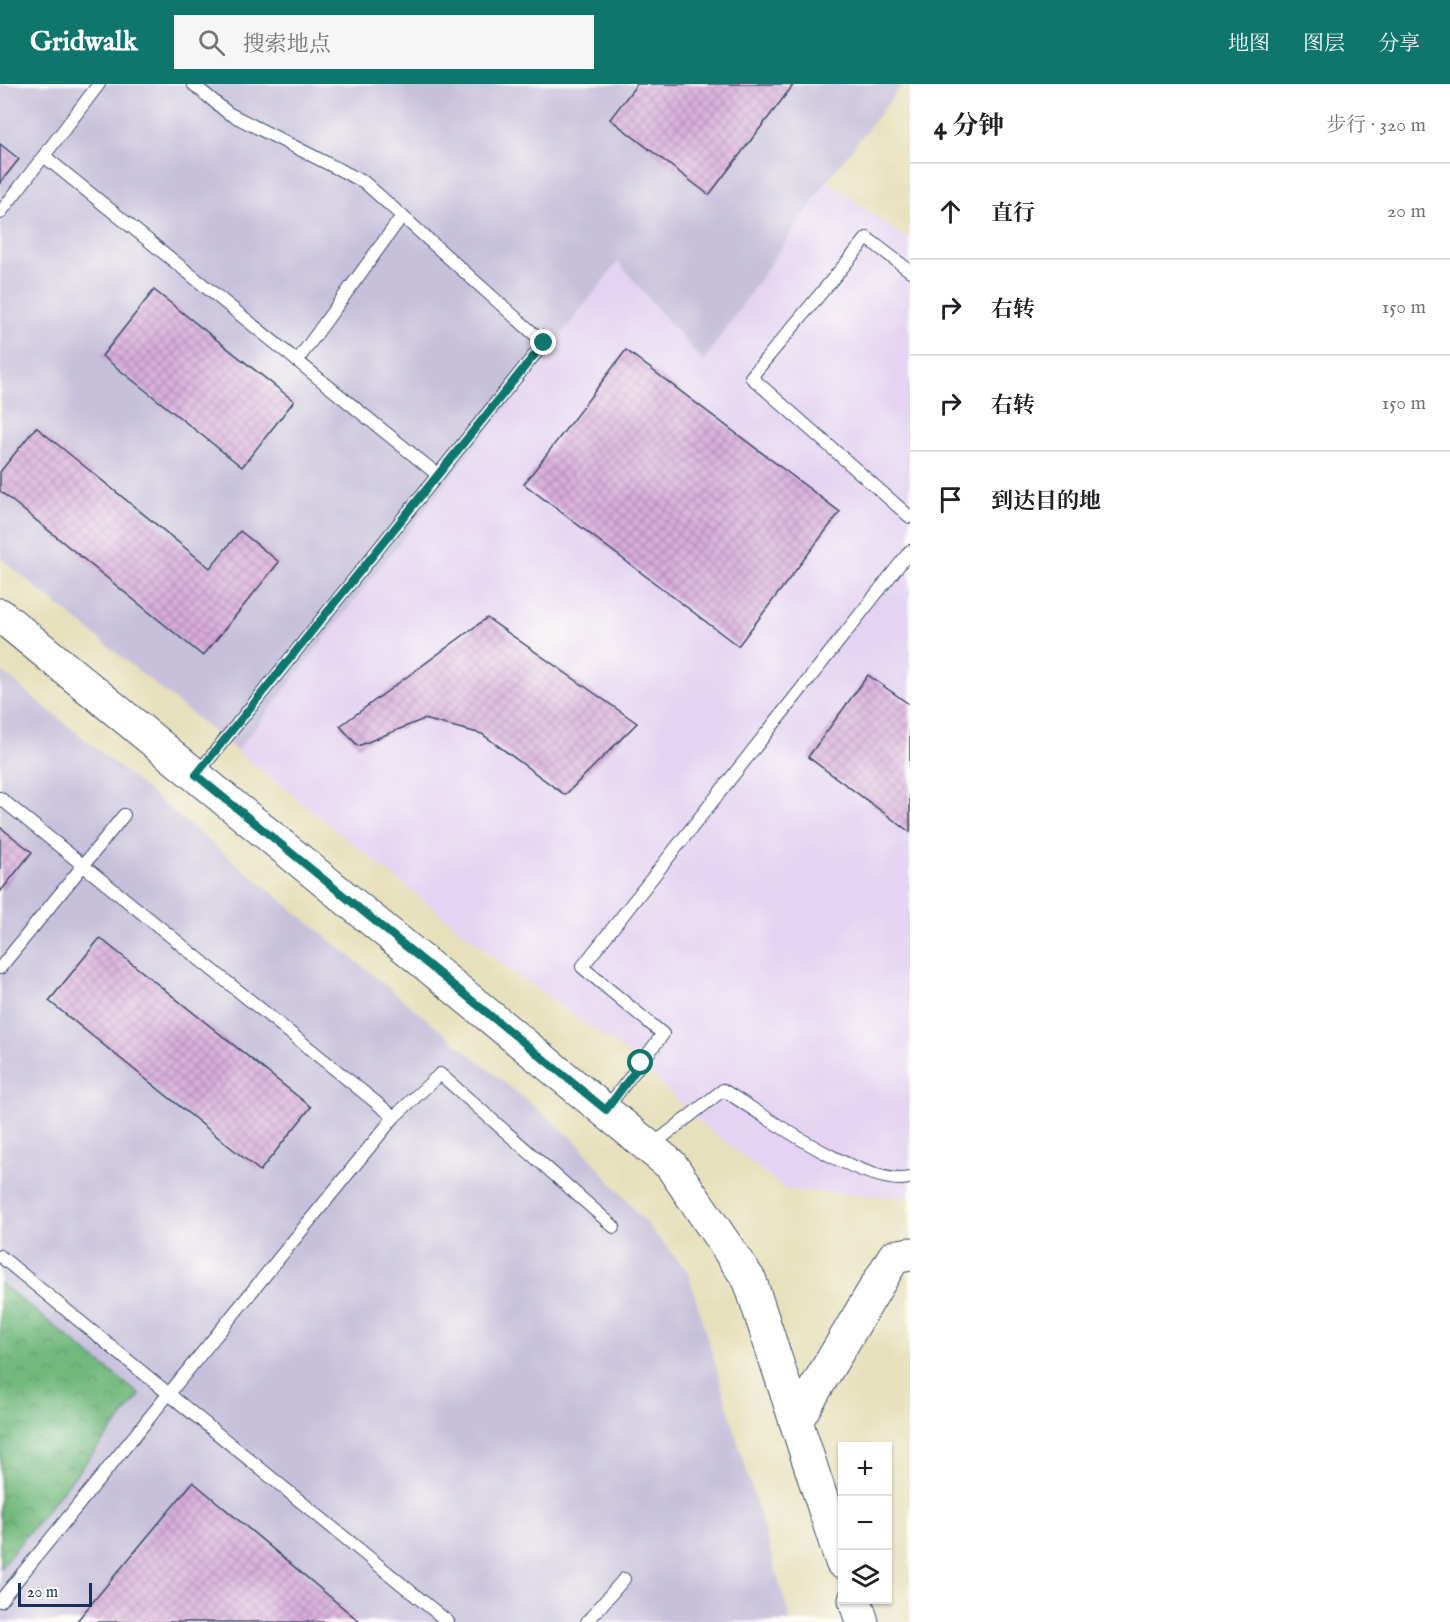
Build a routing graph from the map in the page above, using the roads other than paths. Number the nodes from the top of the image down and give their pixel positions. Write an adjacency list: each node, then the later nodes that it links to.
1 (99, 84): 3 (lane)
2 (193, 84): 5 (lane)
3 (44, 156): 4 (lane); 7 (lane)
4 (0, 213)
5 (402, 216): 7 (lane); 8 (lane)
6 (910, 271): 9 (lane)
7 (297, 361): 8 (lane)
8 (438, 475): 12 (lane)
9 (910, 517)
10 (910, 551): 17 (lane)
11 (0, 615): 12 (street)
12 (196, 775): 17 (street)
13 (0, 798): 15 (lane)
14 (124, 815): 15 (lane)
15 (82, 867): 16 (lane); 18 (lane)
16 (0, 968)
17 (606, 1110): 19 (street)
18 (394, 1117): 21 (lane); 24 (lane)
19 (650, 1147): 20 (lane); 25 (street)
20 (910, 1178)
21 (614, 1227)
22 (910, 1254): 25 (street)
23 (0, 1256): 24 (lane)
24 (168, 1393): 28 (lane); 30 (lane)
25 (796, 1421): 26 (street)
26 (839, 1550)
27 (624, 1579): 31 (lane)
28 (0, 1601)
29 (857, 1604): 32 (street)
30 (448, 1622)
31 (587, 1622)
32 (862, 1622)

